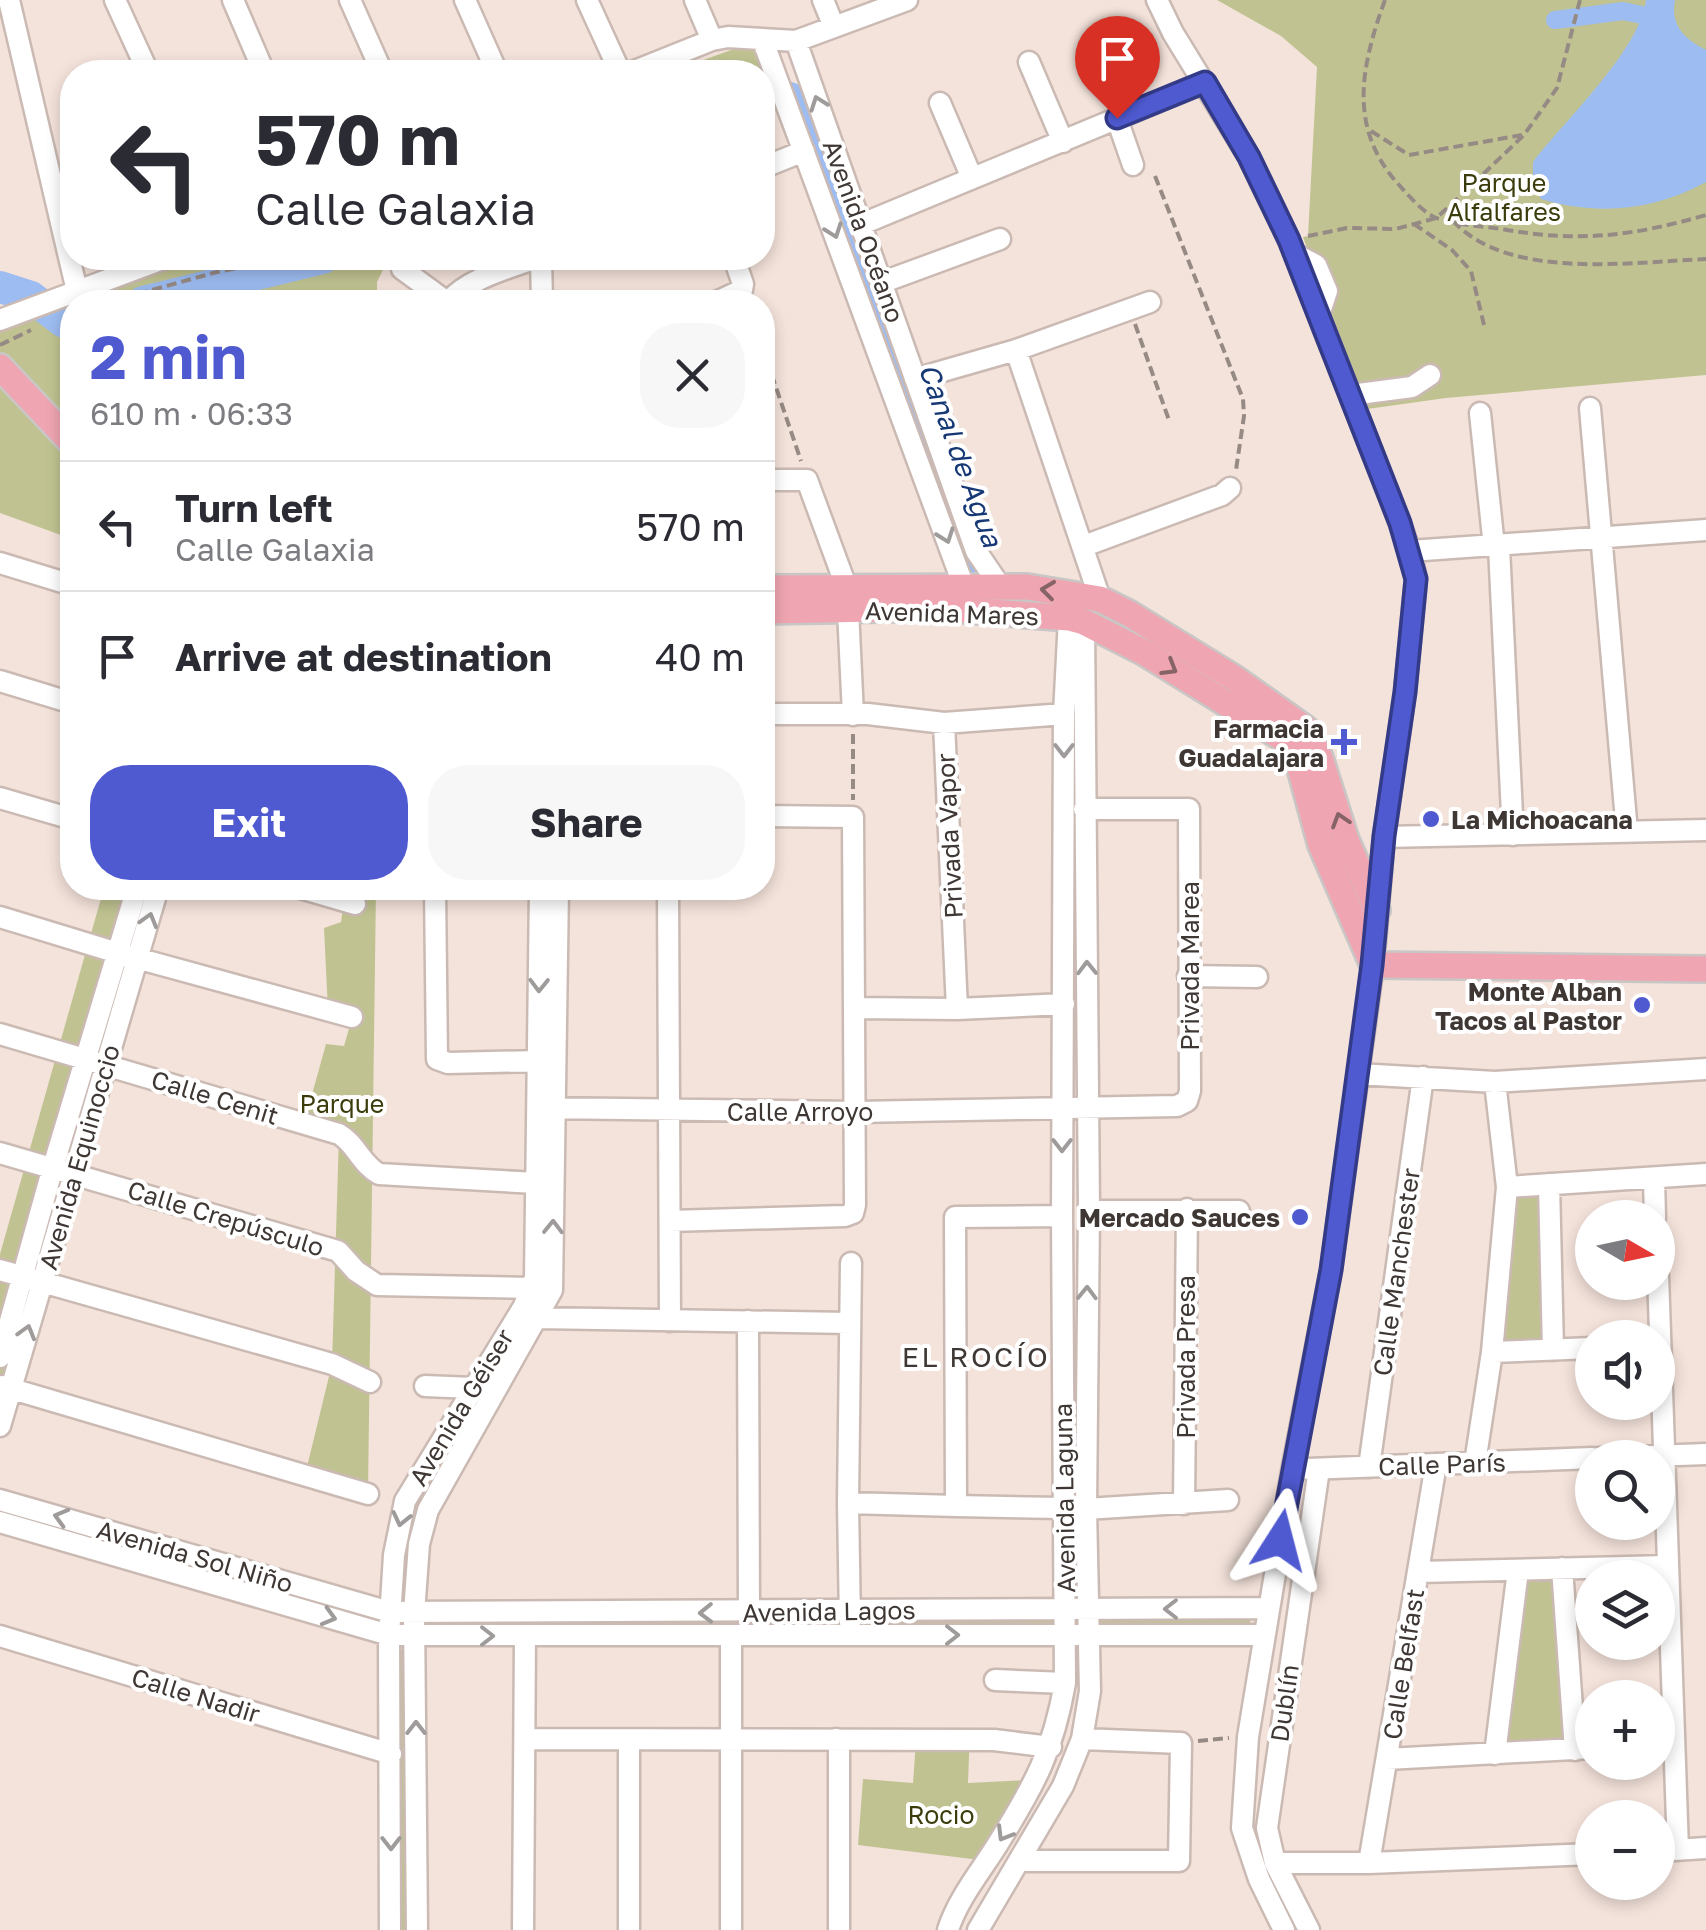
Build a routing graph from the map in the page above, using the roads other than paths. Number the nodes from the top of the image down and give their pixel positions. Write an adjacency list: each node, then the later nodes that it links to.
1 (9, 0): 34 (street)
2 (115, 0): 15 (street)
3 (232, 0): 16 (street)
4 (350, 0): 17 (street)
5 (465, 0): 18 (street)
6 (587, 0): 19 (street)
7 (696, 0): 12 (street)
8 (823, 0): 11 (street)
9 (907, 0): 11 (street)
10 (1158, 0): 24 (street)
11 (834, 28): 14 (street)
12 (712, 40): 13 (street); 20 (street)
13 (763, 41): 14 (street); 21 (street, Avenida Océano)
14 (796, 41): 32 (street, Avenida Océano, one-way to 14)
15 (142, 60)
16 (259, 60)
17 (377, 60)
18 (492, 60)
19 (614, 60)
20 (662, 60)
21 (770, 60)
22 (1030, 62): 27 (street)
23 (775, 73): 28 (street, Avenida Océano)
24 (1205, 82): 26 (street); 49 (street)
25 (940, 103): 31 (street)
26 (1117, 118): 27 (street); 30 (street)
27 (1063, 142): 31 (street)
28 (804, 151): 29 (street); 62 (street, Avenida Océano, one-way to 62)
29 (775, 163)
30 (1133, 164)
31 (972, 178): 32 (street)
32 (862, 224): 38 (street, Avenida Océano)
33 (1000, 239): 38 (street)
34 (60, 254)
35 (133, 270): 39 (street)
36 (403, 270): 40 (street)
37 (507, 270): 41 (street)
38 (883, 282): 48 (street, Avenida Océano)
39 (79, 290)
40 (431, 290)
41 (460, 290)
42 (60, 297): 44 (street)
43 (1140, 306): 45 (street)
44 (0, 320)
45 (1016, 350): 48 (street); 57 (street)
46 (0, 368): 52 (main road)
47 (1430, 376): 49 (street)
48 (915, 379): 63 (street, Avenida Océano)
49 (1351, 395): 59 (street)
50 (1590, 408): 56 (street)
51 (1480, 413): 58 (street)
52 (60, 430)
53 (775, 480): 65 (street)
54 (1230, 488): 57 (street)
55 (1706, 530): 56 (street)
56 (1603, 539): 58 (street); 80 (street)
57 (1084, 546): 66 (street)
58 (1496, 547): 59 (street); 81 (street)
59 (1410, 551): 82 (street)
60 (0, 563): 61 (street)
61 (60, 582)
62 (964, 586): 63 (main road, Avenida Mares); 65 (main road, Avenida Mares)
63 (1000, 586): 66 (main road, Avenida Mares, one-way to 63)
64 (775, 590): 65 (main road, Avenida Mares)
65 (847, 598): 67 (main road, Avenida Mares); 68 (main road, Avenida Mares); 72 (street)
66 (1100, 598): 93 (main road, Avenida Mares, one-way to 66)
67 (775, 609)
68 (1076, 620): 73 (street, Avenida Laguna); 76 (street, Avenida Laguna); 96 (main road, Avenida Mares, one-way to 96)
69 (0, 681): 70 (street)
70 (60, 699)
71 (775, 714): 72 (street)
72 (853, 714): 74 (street)
73 (1064, 714): 74 (street, Privada Vapor); 84 (street, Avenida Laguna, one-way to 84)
74 (944, 723): 102 (street, Privada Vapor)
75 (0, 798): 77 (street)
76 (1084, 809): 83 (street, Avenida Laguna); 98 (street, Privada Marea)
77 (60, 816)
78 (775, 816): 101 (street)
79 (1706, 830): 80 (street)
80 (1627, 832): 81 (street)
81 (1513, 835): 82 (street)
82 (1384, 836): 93 (street)
83 (1086, 864): 84 (street); 112 (street, Avenida Laguna, one-way to 83)
84 (1064, 865): 100 (street, Avenida Laguna)
85 (135, 900): 95 (street, Avenida Equinoccio)
86 (153, 900): 95 (street, Avenida Equinoccio, one-way to 86)
87 (341, 900): 92 (street)
88 (434, 900): 105 (street)
89 (540, 900): 105 (street, Avenida Géiser, one-way to 105)
90 (557, 900): 113 (street, Avenida Géiser)
91 (668, 900): 114 (street)
92 (355, 904)
93 (1377, 910): 96 (street)
94 (0, 917): 95 (street)
95 (128, 956): 103 (street); 106 (street, Avenida Equinoccio)
96 (1372, 965): 97 (main road); 108 (street)
97 (1706, 970)
98 (1188, 976): 99 (street); 112 (street, Privada Marea)
99 (1257, 978)
100 (1064, 1004): 102 (street); 111 (street, Avenida Laguna)
101 (854, 1008): 102 (street); 115 (street)
102 (957, 1009)
103 (352, 1017)
104 (0, 1034): 106 (street, Calle Cenit)
105 (538, 1061): 113 (street, Avenida Géiser)
106 (96, 1062): 117 (street, Avenida Equinoccio); 118 (street, Avenida Equinoccio); 121 (street, Calle Cenit)
107 (1706, 1069): 110 (street)
108 (1358, 1074): 109 (street); 157 (street)
109 (1423, 1077): 110 (street); 155 (street, Calle Manchester)
110 (1495, 1082): 123 (street)
111 (1063, 1106): 112 (street, Privada Marea); 115 (street, Calle Arroyo); 128 (street, Avenida Laguna, one-way to 128)
112 (1088, 1106): 127 (street, Avenida Laguna)
113 (546, 1108): 114 (street, Calle Arroyo); 121 (street, Avenida Géiser); 137 (street, Avenida Géiser, one-way to 113)
114 (669, 1111): 115 (street, Calle Arroyo); 129 (street)
115 (856, 1112): 129 (street)
116 (0, 1153): 117 (street, Calle Crepúsculo)
117 (52, 1167): 118 (street, Calle Crepúsculo); 132 (street, Avenida Equinoccio)
118 (74, 1173): 132 (street, Avenida Equinoccio); 133 (street, Calle Crepúsculo)
119 (1706, 1174): 120 (street)
120 (1654, 1178): 122 (street); 124 (street)
121 (536, 1183): 133 (street, Avenida Géiser)
122 (1549, 1184): 123 (street); 139 (street)
123 (1507, 1187): 140 (street)
124 (1655, 1200)
125 (1186, 1209): 126 (street); 127 (street); 163 (street, Privada Presa)
126 (1239, 1210)
127 (1089, 1211): 143 (street, Avenida Laguna, one-way to 127)
128 (1062, 1216): 142 (street, Avenida Laguna); 164 (street)
129 (670, 1221): 134 (street)
130 (851, 1264): 136 (street)
131 (0, 1270): 132 (street)
132 (32, 1280): 141 (street, Avenida Equinoccio); 144 (street); 146 (street, Avenida Equinoccio, one-way to 132)
133 (532, 1288): 137 (street, Avenida Géiser)
134 (670, 1321): 135 (street); 137 (street)
135 (748, 1322): 136 (street); 177 (street)
136 (849, 1323): 162 (street)
137 (526, 1326): 147 (street, Avenida Géiser); 158 (street, Avenida Géiser)
138 (1575, 1349): 139 (street)
139 (1553, 1350): 140 (street)
140 (1492, 1352): 153 (street)
141 (0, 1358)
142 (1062, 1358): 143 (street); 165 (street, Avenida Laguna)
143 (1086, 1358): 166 (street, Avenida Laguna)
144 (370, 1382)
145 (425, 1386): 147 (street)
146 (6, 1387): 148 (street, Avenida Equinoccio); 159 (street)
147 (473, 1388): 152 (street, Avenida Géiser)
148 (0, 1426)
149 (1675, 1454): 150 (street, Calle París)
150 (1706, 1454)
151 (1575, 1459): 153 (street, Calle París)
152 (427, 1462): 158 (street); 176 (street, Avenida Géiser, one-way to 176)
153 (1474, 1463): 154 (street, Calle París)
154 (1436, 1464): 155 (street, Calle París); 171 (street, Calle Belfast)
155 (1369, 1467): 156 (street, Calle París)
156 (1319, 1469): 157 (street, Calle París); 210 (street, Dublín)
157 (1292, 1471): 172 (street)
158 (448, 1475): 178 (street, Avenida Géiser)
159 (368, 1494)
160 (0, 1500): 176 (street, Avenida Sol Niño, one-way to 160)
161 (1228, 1500): 163 (street)
162 (848, 1503): 164 (street); 173 (street)
163 (1184, 1504): 166 (street)
164 (956, 1506): 165 (street)
165 (1062, 1508): 174 (street, Avenida Laguna)
166 (1086, 1509): 175 (street, Avenida Laguna)
167 (0, 1522): 180 (street, Avenida Sol Niño, one-way to 180)
168 (1562, 1568): 169 (street); 170 (street); 191 (street)
169 (1575, 1568)
170 (1518, 1570): 171 (street); 201 (street)
171 (1418, 1572): 202 (street, Calle Belfast)
172 (1269, 1608): 175 (street, Avenida Lagos, one-way to 175); 183 (street)
173 (849, 1610): 174 (street, Avenida Lagos); 177 (street, Avenida Lagos); 189 (street)
174 (1066, 1610): 175 (street, Avenida Lagos); 181 (street, Avenida Laguna)
175 (1088, 1610): 182 (street, Avenida Laguna)
176 (390, 1612): 178 (street, Avenida Lagos); 180 (street, Avenida Géiser)
177 (749, 1612): 179 (street, Avenida Lagos, one-way to 179)
178 (414, 1613): 179 (street, Avenida Lagos); 185 (street, Avenida Géiser)
179 (644, 1613): 187 (street)
180 (389, 1635): 185 (street, Avenida Lagos); 200 (street, Avenida Géiser)
181 (1066, 1635): 182 (street, Avenida Lagos); 189 (street, Avenida Lagos, one-way to 181); 192 (street, Avenida Laguna)
182 (1088, 1635): 183 (street, Avenida Lagos); 195 (street, Avenida Laguna)
183 (1264, 1635): 221 (street)
184 (0, 1636): 200 (street, Calle Nadir)
185 (416, 1636): 186 (street, Avenida Lagos, one-way to 186); 211 (street, Avenida Géiser, one-way to 185)
186 (525, 1636): 187 (street, Avenida Lagos); 193 (street)
187 (644, 1636): 188 (street, Avenida Lagos)
188 (731, 1636): 189 (street, Avenida Lagos); 196 (street)
189 (850, 1636)
190 (996, 1680): 192 (street)
191 (1576, 1680)
192 (1065, 1683): 198 (street, Avenida Laguna)
193 (526, 1739): 197 (street); 215 (street)
194 (836, 1739): 196 (street); 198 (street); 218 (street)
195 (1082, 1739): 204 (street, Avenida Laguna); 208 (street)
196 (730, 1740): 197 (street); 217 (street)
197 (629, 1741): 216 (street)
198 (1051, 1747): 203 (street, Avenida Laguna)
199 (1575, 1750): 201 (street)
200 (391, 1754): 212 (street, Avenida Géiser, one-way to 212)
201 (1495, 1754): 202 (street)
202 (1387, 1760): 209 (street, Calle Belfast)
203 (1039, 1774): 204 (street); 219 (street, Avenida Laguna, one-way to 219)
204 (1063, 1786): 208 (street, Avenida Laguna)
205 (1706, 1848): 206 (street)
206 (1675, 1850)
207 (1575, 1855): 209 (street)
208 (1021, 1860): 220 (street, Avenida Laguna)
209 (1368, 1863): 210 (street)
210 (1275, 1864): 222 (street, Dublín)
211 (418, 1901): 212 (street); 214 (street, Avenida Géiser)
212 (390, 1902): 213 (street, Avenida Géiser)
213 (390, 1930)
214 (417, 1930)
215 (523, 1930)
216 (629, 1930)
217 (731, 1930)
218 (838, 1930)
219 (948, 1930)
220 (978, 1930)
221 (1284, 1930)
222 (1310, 1930)

